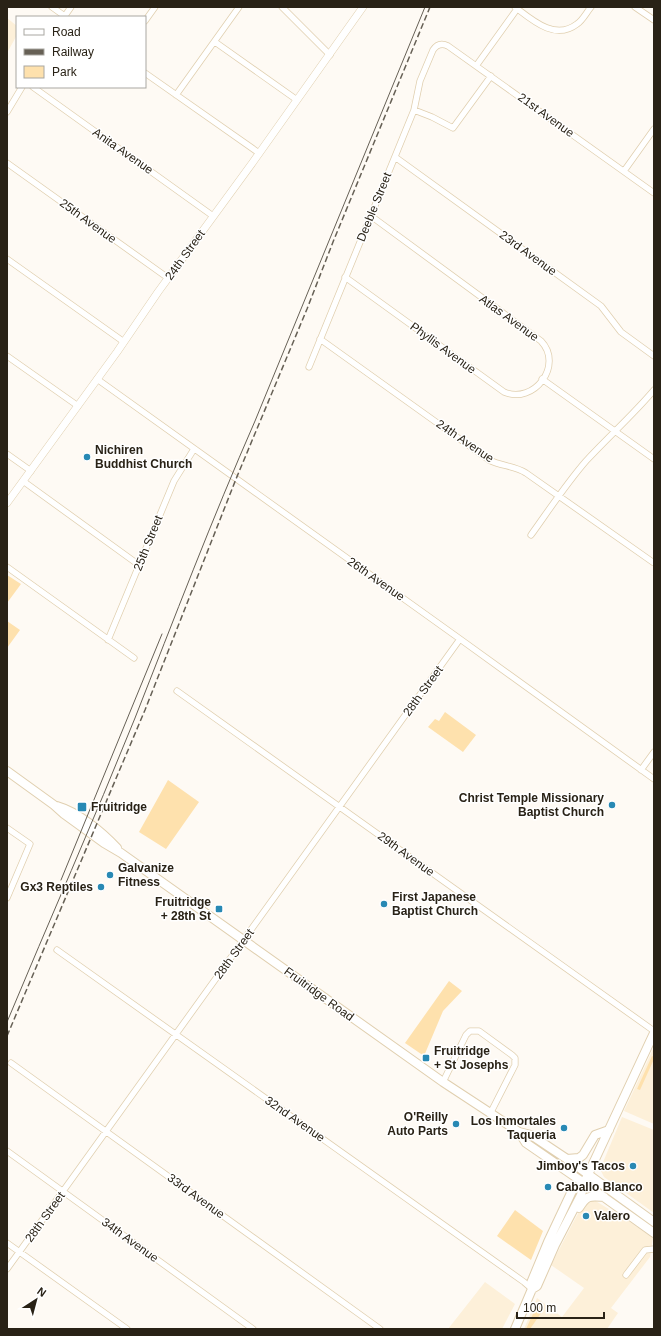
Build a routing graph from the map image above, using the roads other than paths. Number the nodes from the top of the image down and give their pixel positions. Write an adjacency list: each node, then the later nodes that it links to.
1 (52, 7): 10 (street)
2 (71, 7): 11 (street)
3 (155, 7): 12 (street)
4 (239, 7): 14 (street)
5 (282, 7): 16 (street)
6 (363, 7): 16 (street, 24th Street)
7 (591, 7): 9 (street)
8 (636, 7): 13 (street)
9 (516, 8): 17 (street)
10 (64, 16)
11 (66, 16)
12 (146, 20)
13 (654, 20)
14 (215, 42): 22 (street); 23 (street)
15 (436, 46): 17 (street, 21st Avenue); 24 (street, Deeble Street)
16 (330, 55): 23 (street, 24th Street)
17 (476, 66): 19 (street, 21st Avenue)
18 (146, 74): 22 (street)
19 (490, 76): 24 (street); 30 (street, 21st Avenue)
20 (21, 88): 25 (street)
21 (34, 88): 32 (street, Anita Avenue)
22 (176, 95): 27 (street)
23 (297, 100): 27 (street, 24th Street)
24 (414, 110): 28 (street, Deeble Street)
25 (7, 112)
26 (654, 129): 30 (street)
27 (259, 153): 32 (street, 24th Street)
28 (395, 157): 33 (street, Deeble Street); 40 (street, 23rd Avenue)
29 (7, 163): 36 (street, 25th Avenue)
30 (624, 171): 31 (street, 21st Avenue)
31 (654, 193)
32 (213, 216): 36 (street, 24th Street)
33 (371, 216): 35 (street, Deeble Street); 43 (street, Atlas Avenue)
34 (7, 259): 38 (street)
35 (346, 277): 37 (street, Deeble Street); 43 (street, Phyllis Avenue)
36 (168, 278): 38 (street, 24th Street)
37 (320, 339): 41 (street, Deeble Street); 52 (street, 24th Avenue)
38 (124, 342): 42 (street, 24th Street)
39 (7, 356): 45 (street)
40 (654, 356)
41 (309, 366)
42 (97, 379): 45 (street, 24th Street); 47 (street, 26th Avenue)
43 (542, 379): 46 (street)
44 (654, 390): 46 (street)
45 (78, 406): 50 (street, 24th Street)
46 (616, 432): 49 (street); 52 (street)
47 (194, 449): 56 (street, 25th Street); 58 (street, 26th Avenue)
48 (7, 454): 50 (street)
49 (654, 459)
50 (31, 471): 51 (street, 24th Street)
51 (23, 481): 53 (street, 24th Street); 56 (street)
52 (559, 496): 54 (street); 55 (street, 24th Avenue)
53 (7, 503)
54 (531, 535)
55 (654, 564)
56 (139, 565): 59 (street, 25th Street)
57 (7, 567): 59 (street)
58 (460, 639): 63 (street, 26th Avenue); 66 (street, 28th Street)
59 (108, 640): 60 (street)
60 (134, 658)
61 (177, 690): 66 (street, 29th Avenue)
62 (654, 752): 63 (street)
63 (641, 770): 65 (street, 26th Avenue)
64 (7, 771): 69 (main road, Fruitridge Road)
65 (654, 779)
66 (340, 807): 69 (street, 28th Street); 71 (street, 29th Avenue)
67 (7, 828): 68 (street)
68 (7, 898)
69 (244, 940): 72 (street, 28th Street); 74 (main road, Fruitridge Road)
70 (57, 950): 72 (street, 32nd Avenue)
71 (654, 1032): 76 (main road)
72 (176, 1035): 77 (street, 28th Street); 93 (street, 32nd Avenue)
73 (11, 1063): 77 (street, 33rd Avenue)
74 (443, 1082): 75 (main road, Fruitridge Road); 75 (street)
75 (490, 1114): 78 (main road, Fruitridge Road)
76 (609, 1130): 80 (main road); 81 (main road)
77 (106, 1132): 83 (street, 28th Street); 96 (street, 33rd Avenue)
78 (519, 1132): 80 (main road, Fruitridge Road); 82 (main road, Fruitridge Road)
79 (7, 1151): 83 (street, 34th Avenue)
80 (567, 1159): 81 (main road, Fruitridge Road)
81 (588, 1175): 82 (main road); 85 (main road, Fruitridge Road)
82 (584, 1183): 84 (main road, Fruitridge Road); 86 (main road); 93 (main road)
83 (63, 1192): 90 (street, 28th Street); 95 (street, 34th Avenue)
84 (604, 1197): 86 (main road); 87 (main road, Fruitridge Road)
85 (654, 1222)
86 (566, 1224): 93 (main road)
87 (654, 1233)
88 (7, 1243): 90 (street)
89 (654, 1249): 92 (street)
90 (20, 1252): 91 (street, 28th Street); 94 (street)
91 (7, 1270)
92 (626, 1275)
93 (532, 1289): 97 (main road)
94 (127, 1329)
95 (254, 1329)
96 (380, 1329)
97 (515, 1329)

